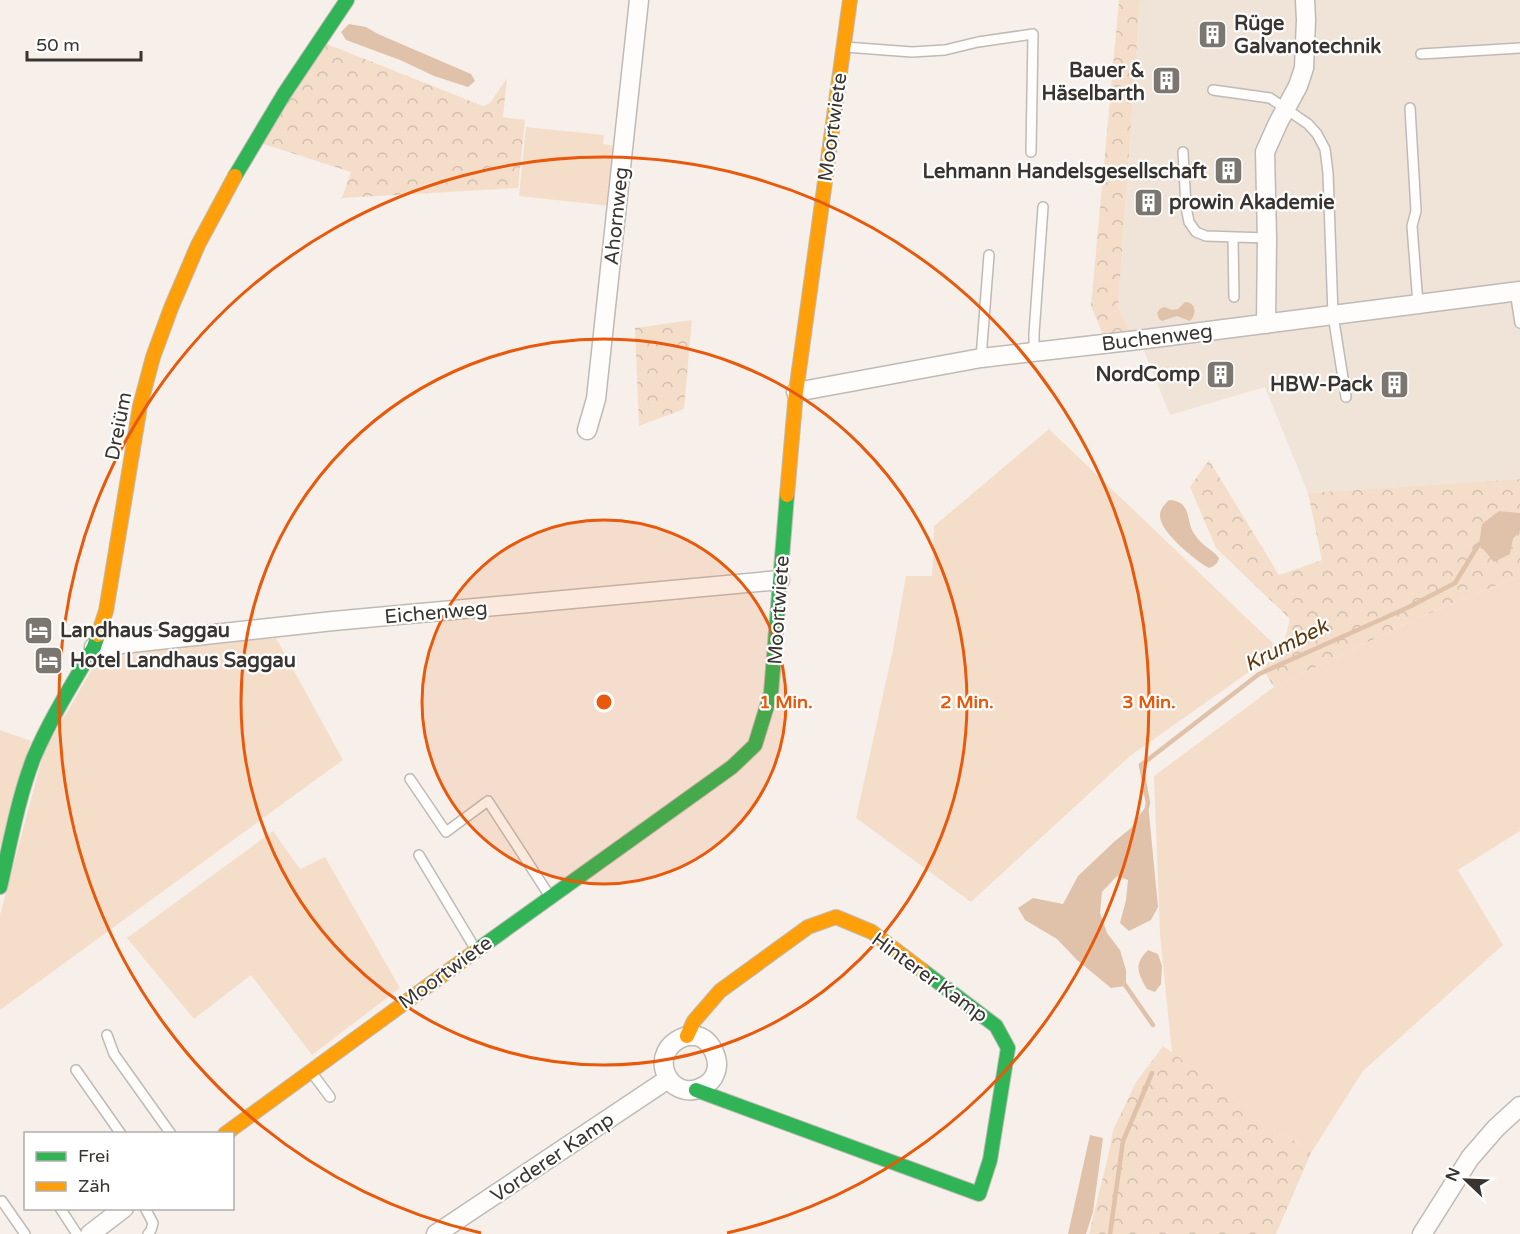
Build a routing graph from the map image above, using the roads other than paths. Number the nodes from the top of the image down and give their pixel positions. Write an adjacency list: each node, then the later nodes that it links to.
1 (347, 0): 29 (street, Dreiüm)
2 (639, 0): 27 (street, Ahornweg)
3 (850, 0): 5 (street, Moortwiete)
4 (1305, 0): 10 (street)
5 (842, 47): 11 (lane); 25 (street, Moortwiete)
6 (1520, 48): 7 (lane)
7 (1421, 54)
8 (1213, 90): 10 (lane)
9 (1410, 108): 19 (lane)
10 (1285, 109): 15 (street); 20 (lane)
11 (1031, 152)
12 (1184, 152): 14 (lane)
13 (1043, 207): 23 (lane)
14 (1233, 238): 15 (lane); 18 (lane)
15 (1267, 238): 22 (street)
16 (989, 255): 24 (lane)
17 (1517, 291): 19 (street, Buchenweg); 21 (lane)
18 (1234, 297)
19 (1418, 304): 20 (street, Buchenweg)
20 (1333, 315): 22 (street, Buchenweg); 26 (lane)
21 (1520, 323)
22 (1266, 324): 23 (street, Buchenweg)
23 (1034, 352): 24 (street, Buchenweg)
24 (981, 358): 25 (street, Buchenweg)
25 (796, 392): 28 (street, Moortwiete)
26 (1346, 397)
27 (587, 430)
28 (780, 580): 29 (street, Eichenweg); 33 (street, Moortwiete)
29 (94, 647): 32 (street, Dreiüm)
30 (410, 779): 33 (lane)
31 (419, 855): 34 (lane)
32 (0, 887)
33 (550, 896): 34 (street, Moortwiete)
34 (476, 950): 38 (street, Moortwiete)
35 (107, 1035): 44 (lane)
36 (687, 1036): 39 (street, Hinterer Kamp); 40 (street); 40 (street, Hinterer Kamp)
37 (76, 1070): 43 (lane)
38 (310, 1071): 41 (lane); 45 (street, Moortwiete)
39 (668, 1079): 40 (street, Hinterer Kamp); 54 (street, Vorderer Kamp)
40 (696, 1090)
41 (330, 1097)
42 (1520, 1106): 55 (street)
43 (120, 1132)
44 (170, 1132)
45 (228, 1132)
46 (2, 1201): 50 (lane)
47 (61, 1210): 51 (lane)
48 (123, 1210): 52 (street)
49 (146, 1210): 53 (lane)
50 (24, 1234)
51 (77, 1234)
52 (90, 1234)
53 (148, 1234)
54 (436, 1234)
55 (1422, 1234)

